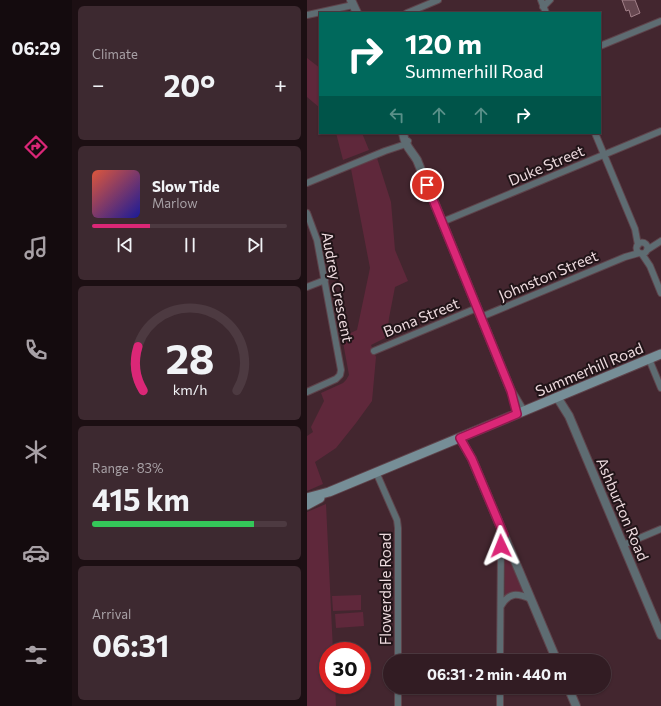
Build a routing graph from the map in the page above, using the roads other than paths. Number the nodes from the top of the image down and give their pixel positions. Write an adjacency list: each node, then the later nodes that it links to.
1 (438, 0): 7 (street)
2 (541, 0): 5 (street)
3 (550, 0): 5 (street)
4 (354, 6): 6 (street)
5 (545, 10)
6 (323, 12)
7 (409, 12)
8 (319, 13): 9 (street)
9 (307, 15)
10 (661, 21): 11 (street)
11 (601, 46)
12 (661, 131): 15 (street, Duke Street)
13 (595, 134): 15 (street)
14 (406, 138): 16 (street); 18 (street)
15 (604, 155): 18 (street, Duke Street); 20 (street)
16 (307, 183)
17 (307, 213): 21 (street, Audrey Crescent)
18 (442, 222): 24 (street)
19 (661, 242): 20 (street, Johnston Street)
20 (643, 249): 23 (street); 25 (street, Johnston Street)
21 (325, 280): 22 (street); 30 (street, Audrey Crescent)
22 (307, 287)
23 (661, 293)
24 (477, 308): 25 (street); 26 (street, Bona Street)
25 (481, 317): 32 (street)
26 (374, 351)
27 (661, 354): 28 (main road, Summerhill Road)
28 (649, 359): 29 (street); 31 (main road, Summerhill Road)
29 (661, 388)
30 (307, 392)
31 (560, 396): 32 (main road, Summerhill Road); 40 (street, Ashburton Road)
32 (520, 413): 33 (main road, Summerhill Road)
33 (463, 437): 34 (main road, Summerhill Road); 39 (street)
34 (376, 472): 35 (main road, Summerhill Road); 44 (street, Flowerdale Road)
35 (329, 492): 36 (main road, Summerhill Road); 37 (main road, Summerhill Road)
36 (307, 498)
37 (307, 505)
38 (661, 529): 40 (street)
39 (504, 535): 41 (street); 42 (street)
40 (623, 545): 43 (street, Ashburton Road)
41 (531, 599): 42 (street); 46 (street)
42 (501, 608): 45 (street)
43 (661, 635)
44 (398, 654)
45 (500, 654)
46 (554, 654)
47 (398, 694): 50 (street)
48 (500, 694): 51 (street)
49 (571, 694): 52 (street)
50 (398, 706)
51 (500, 706)
52 (576, 706)

